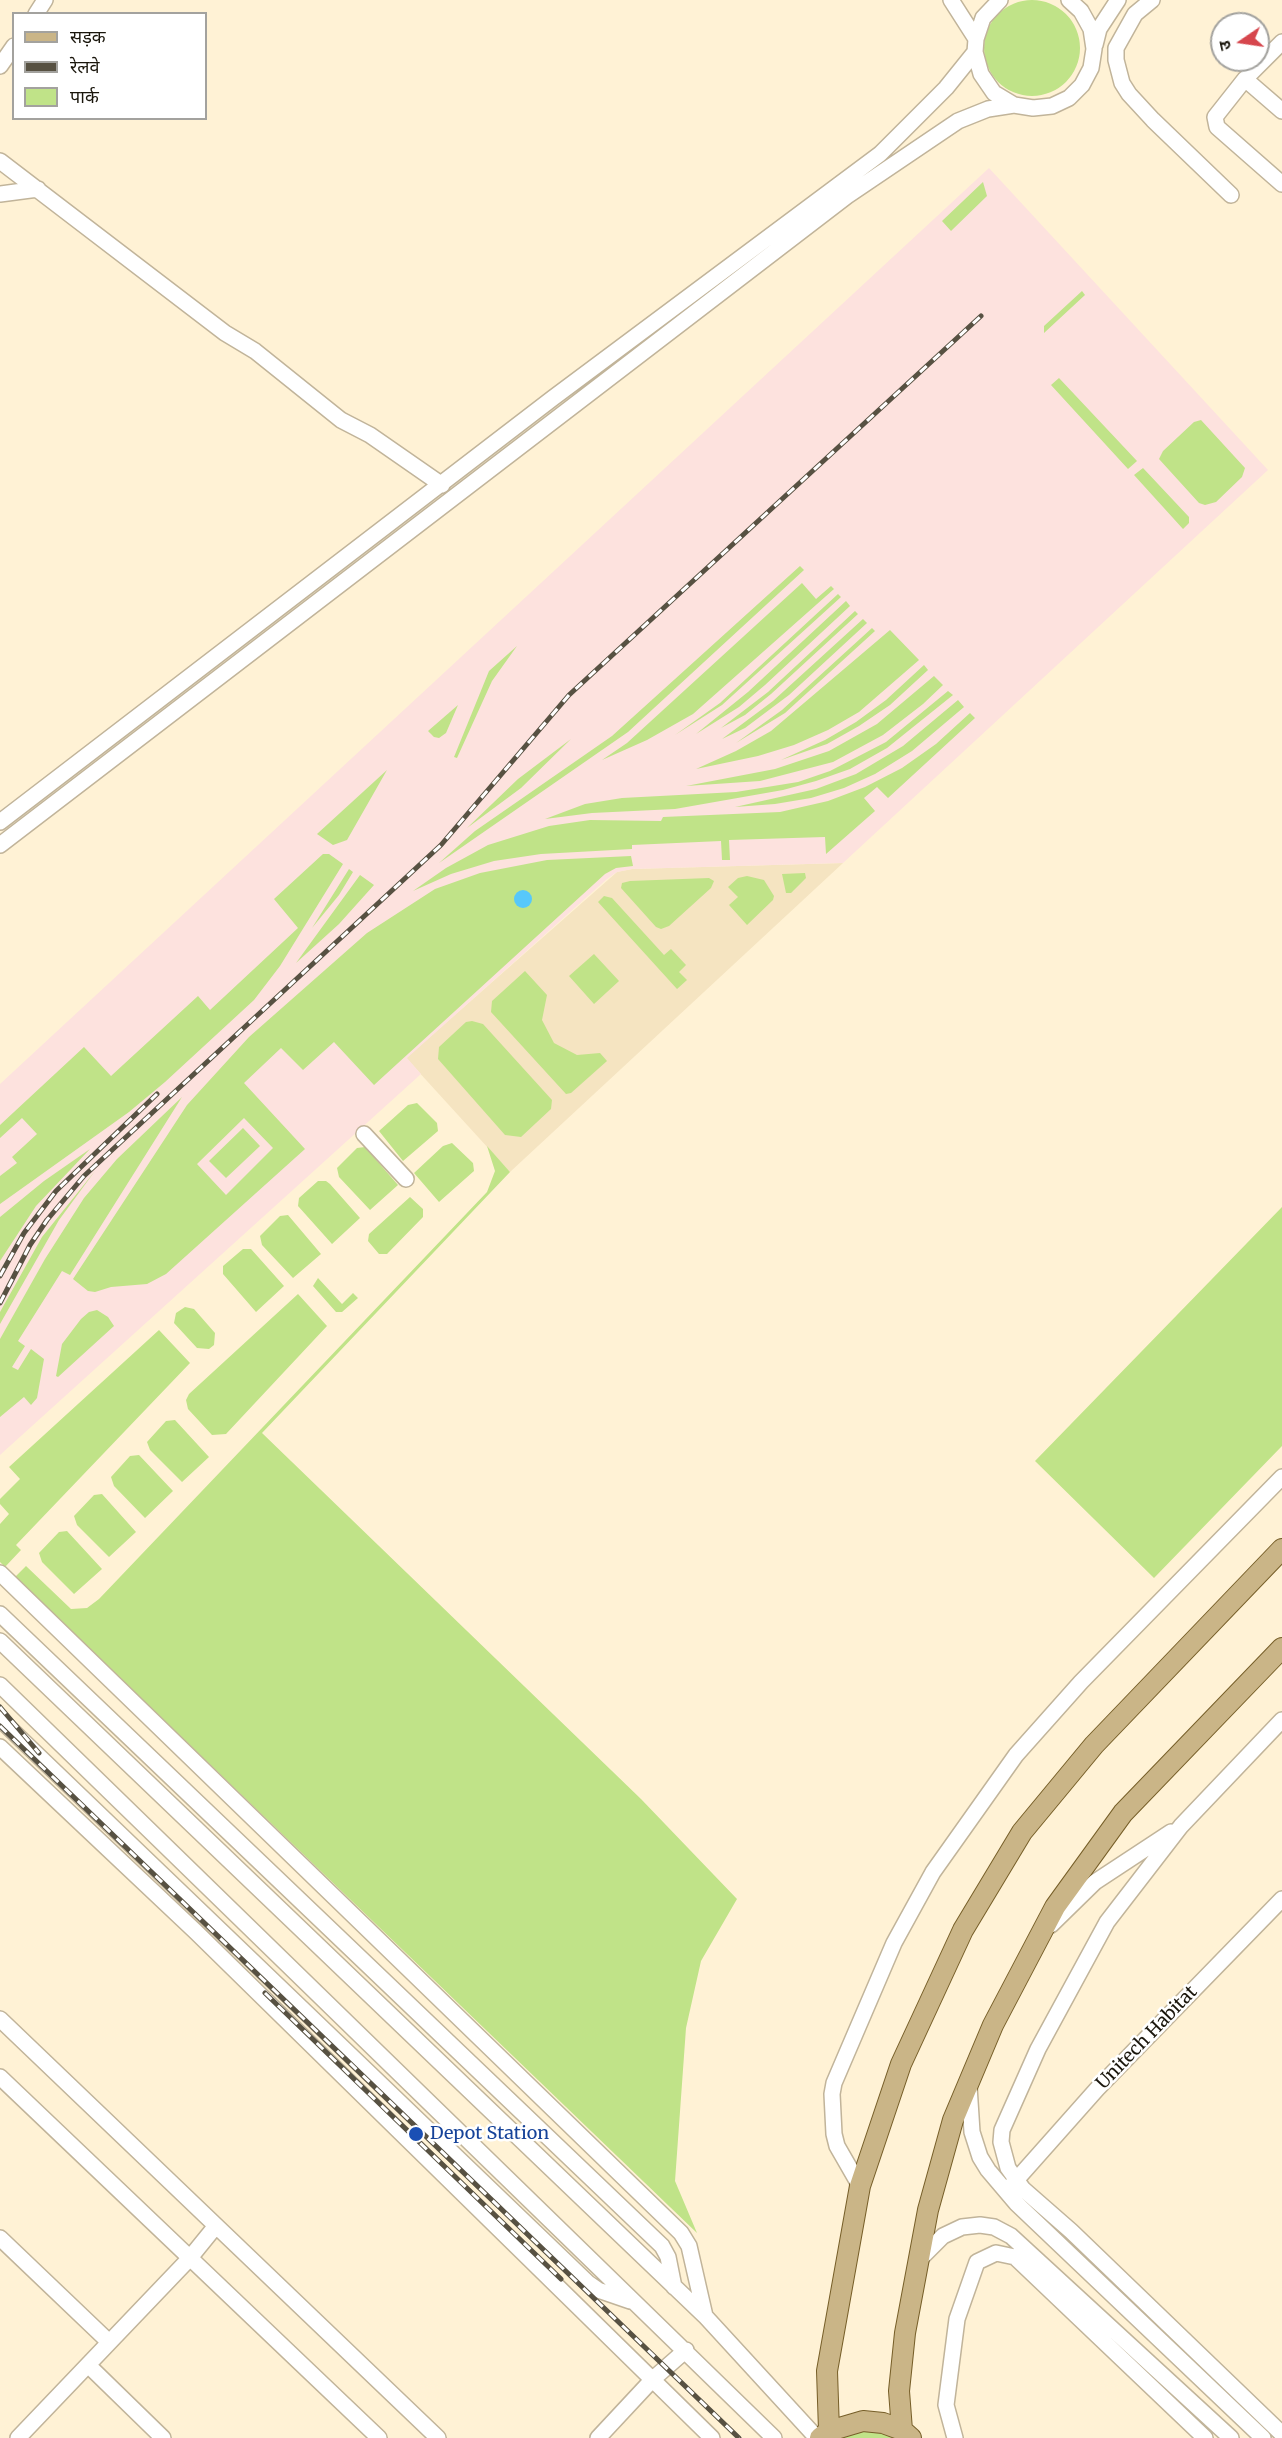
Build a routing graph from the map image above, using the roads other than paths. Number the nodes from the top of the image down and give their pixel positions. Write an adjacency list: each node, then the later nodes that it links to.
1 (951, 0): 7 (street)
2 (1000, 0): 7 (street)
3 (1069, 0): 9 (street)
4 (1118, 0): 9 (street)
5 (1152, 0): 18 (street)
6 (1282, 42): 11 (street)
7 (975, 46): 12 (street); 19 (street)
8 (12, 49): 10 (street)
9 (1094, 49): 12 (street)
10 (0, 66)
11 (1245, 79): 13 (street); 15 (street)
12 (1014, 105): 21 (street)
13 (1282, 111)
14 (0, 161): 16 (street)
15 (1282, 184)
16 (38, 189): 17 (street); 19 (street)
17 (0, 194)
18 (1231, 195)
19 (442, 485): 20 (street)
20 (0, 822)
21 (0, 845)
22 (364, 1134): 23 (street)
23 (406, 1179)
24 (1282, 1477): 42 (street)
25 (1282, 1549): 42 (main road)
26 (0, 1573): 53 (street)
27 (0, 1614): 50 (street)
28 (0, 1641): 50 (street)
29 (1282, 1648): 36 (main road)
30 (0, 1685): 52 (street)
31 (0, 1719): 52 (street)
32 (1282, 1720): 34 (street)
33 (0, 1747): 57 (street)
34 (1181, 1826): 36 (street); 40 (street)
35 (1282, 1899): 43 (street, Unitech Habitat)
36 (1038, 1938): 39 (main road)
37 (0, 2019): 44 (street)
38 (0, 2077): 47 (street)
39 (968, 2084): 41 (street); 48 (main road)
40 (1003, 2154): 41 (street); 43 (street)
41 (982, 2160): 43 (street)
42 (860, 2186): 60 (main road)
43 (1011, 2186): 45 (street); 49 (street)
44 (214, 2227): 47 (street); 65 (street)
45 (1071, 2231): 49 (street); 59 (street)
46 (0, 2238): 54 (street)
47 (189, 2259): 54 (street); 64 (street)
48 (919, 2260): 51 (street); 58 (main road)
49 (1097, 2280): 71 (street)
50 (674, 2287): 53 (street)
51 (1064, 2294): 61 (street); 69 (street); 70 (street)
52 (636, 2303): 55 (street)
53 (705, 2316): 60 (street)
54 (109, 2342): 56 (street)
55 (686, 2350): 57 (street); 68 (street)
56 (88, 2365): 62 (street); 63 (street)
57 (652, 2379): 66 (street); 67 (street)
58 (907, 2434): 60 (main road)
59 (1282, 2434)
60 (822, 2435)
61 (1226, 2437)
62 (18, 2438)
63 (164, 2438)
64 (379, 2438)
65 (438, 2438)
66 (598, 2438)
67 (712, 2438)
68 (774, 2438)
69 (955, 2438)
70 (1205, 2438)
71 (1263, 2438)

